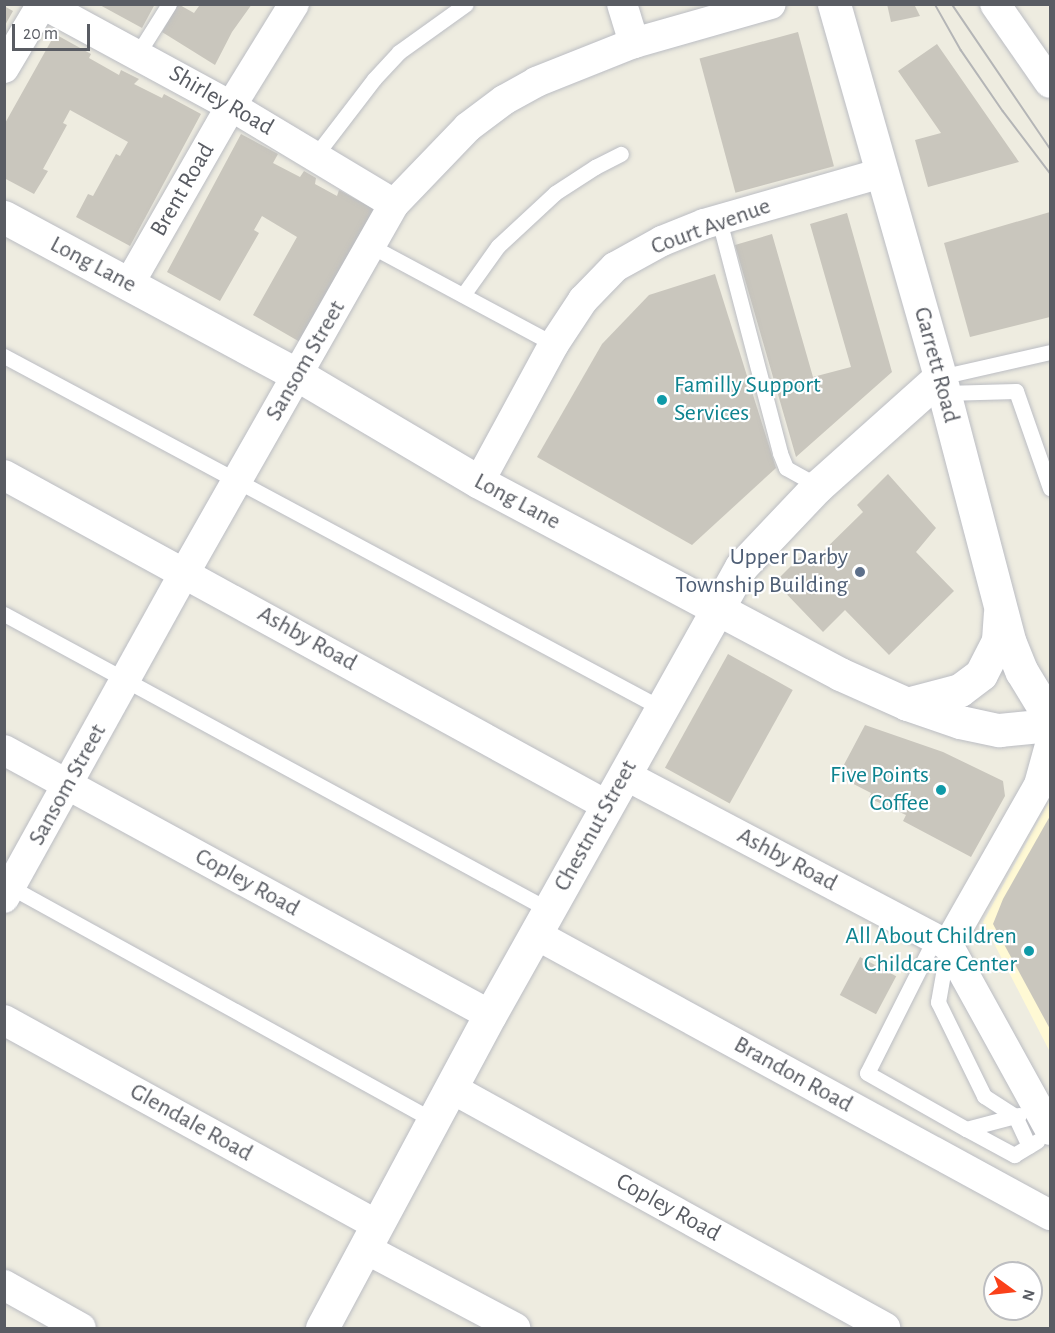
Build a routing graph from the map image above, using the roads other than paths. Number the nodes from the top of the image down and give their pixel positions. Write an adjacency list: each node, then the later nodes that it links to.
1 (43, 4): 10 (street, Shirley Road); 12 (street)
2 (169, 4): 10 (lane)
3 (294, 4): 14 (street, Brent Road)
4 (466, 4): 16 (lane)
5 (622, 4): 9 (street)
6 (771, 4): 9 (street, Sansom Street)
7 (834, 4): 17 (street, Garrett Road)
8 (995, 4): 11 (street)
9 (634, 43): 18 (street, Sansom Street)
10 (137, 55): 14 (street, Shirley Road)
11 (1042, 56): 13 (street)
12 (4, 68)
13 (1050, 83)
14 (231, 106): 16 (street, Shirley Road); 22 (street, Brent Road)
15 (621, 154): 23 (lane)
16 (315, 156): 18 (street, Shirley Road)
17 (882, 173): 20 (street, Court Avenue); 28 (street, Garrett Road)
18 (394, 204): 21 (street, Sansom Street)
19 (4, 217): 22 (street, Long Lane)
20 (719, 220): 24 (street, Court Avenue); 32 (lane)
21 (371, 246): 23 (lane); 27 (street, Sansom Street)
22 (129, 284): 27 (street, Long Lane)
23 (463, 295): 24 (lane)
24 (554, 344): 30 (street, Court Avenue)
25 (1050, 352): 28 (lane)
26 (4, 356): 31 (lane)
27 (298, 375): 30 (street, Long Lane); 31 (street, Sansom Street)
28 (942, 385): 32 (street, Chestnut Street); 33 (lane); 36 (street, Garrett Road)
29 (4, 475): 34 (street, Ashby Road)
30 (479, 482): 35 (street, Long Lane)
31 (237, 483): 34 (street, Sansom Street); 40 (lane)
32 (818, 486): 35 (street, Chestnut Street)
33 (1050, 489)
34 (185, 572): 38 (street, Sansom Street); 47 (street, Ashby Road)
35 (716, 608): 39 (street, Long Lane); 40 (street, Chestnut Street)
36 (1000, 611): 39 (street); 41 (street, Garrett Road)
37 (4, 614): 38 (lane)
38 (126, 680): 46 (street, Sansom Street); 49 (lane)
39 (907, 704): 42 (street, Long Lane)
40 (662, 708): 45 (street, Chestnut Street)
41 (1050, 718)
42 (1050, 725)
43 (1050, 745): 50 (street)
44 (4, 750): 46 (street, Copley Road)
45 (625, 775): 47 (street, Chestnut Street); 50 (street, Ashby Road)
46 (69, 785): 48 (street, Sansom Street); 51 (street, Copley Road)
47 (608, 806): 49 (street, Chestnut Street)
48 (7, 889): 54 (lane)
49 (542, 922): 51 (street, Chestnut Street); 57 (street, Brandon Road)
50 (942, 941): 55 (street); 55 (lane); 56 (lane)
51 (490, 1015): 53 (street, Chestnut Street)
52 (4, 1020): 58 (street, Glendale Road)
53 (451, 1088): 54 (street, Chestnut Street); 63 (street, Copley Road)
54 (434, 1121): 58 (street, Chestnut Street)
55 (1037, 1127): 56 (lane); 56 (lane)
56 (966, 1129)
57 (1050, 1215)
58 (372, 1237): 61 (street, Chestnut Street); 62 (street, Glendale Road)
59 (4, 1285): 60 (street)
60 (81, 1329)
61 (322, 1329)
62 (515, 1329)
63 (885, 1329)

